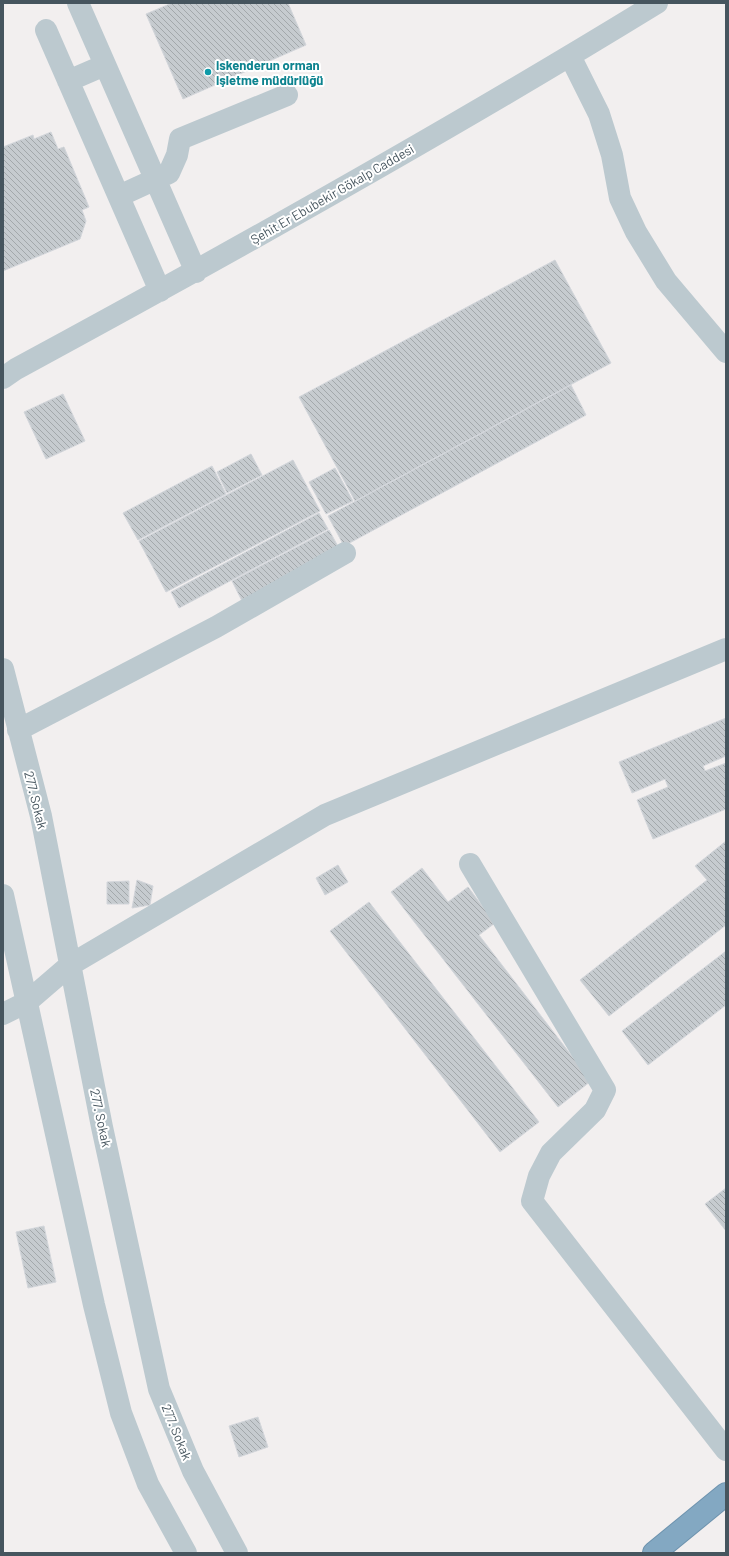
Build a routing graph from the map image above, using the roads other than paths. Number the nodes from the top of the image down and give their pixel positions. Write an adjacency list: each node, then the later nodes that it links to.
1 (78, 3): 5 (street)
2 (657, 3): 4 (street, Şehit Er Ebubekir Gökalp Caddesi)
3 (46, 30): 6 (street)
4 (570, 56): 10 (street, Şehit Er Ebubekir Gökalp Caddesi); 12 (street)
5 (105, 65): 6 (street); 8 (street)
6 (68, 81): 9 (street)
7 (287, 95): 8 (street)
8 (156, 180): 9 (street); 10 (street)
9 (118, 196): 11 (street)
10 (196, 272): 11 (street, Şehit Er Ebubekir Gökalp Caddesi)
11 (160, 291): 13 (street, Şehit Er Ebubekir Gökalp Caddesi)
12 (726, 352)
13 (3, 378)
14 (345, 553): 17 (street)
15 (726, 649): 20 (street)
16 (3, 669): 17 (street, 277. Sokak)
17 (18, 730): 20 (street, 277. Sokak)
18 (470, 864): 23 (street)
19 (3, 896): 21 (street)
20 (70, 965): 21 (street); 26 (street, 277. Sokak)
21 (27, 1002): 22 (street); 25 (street)
22 (3, 1014)
23 (726, 1450)
24 (726, 1494): 27 (highway)
25 (186, 1553)
26 (238, 1553)
27 (654, 1553)

